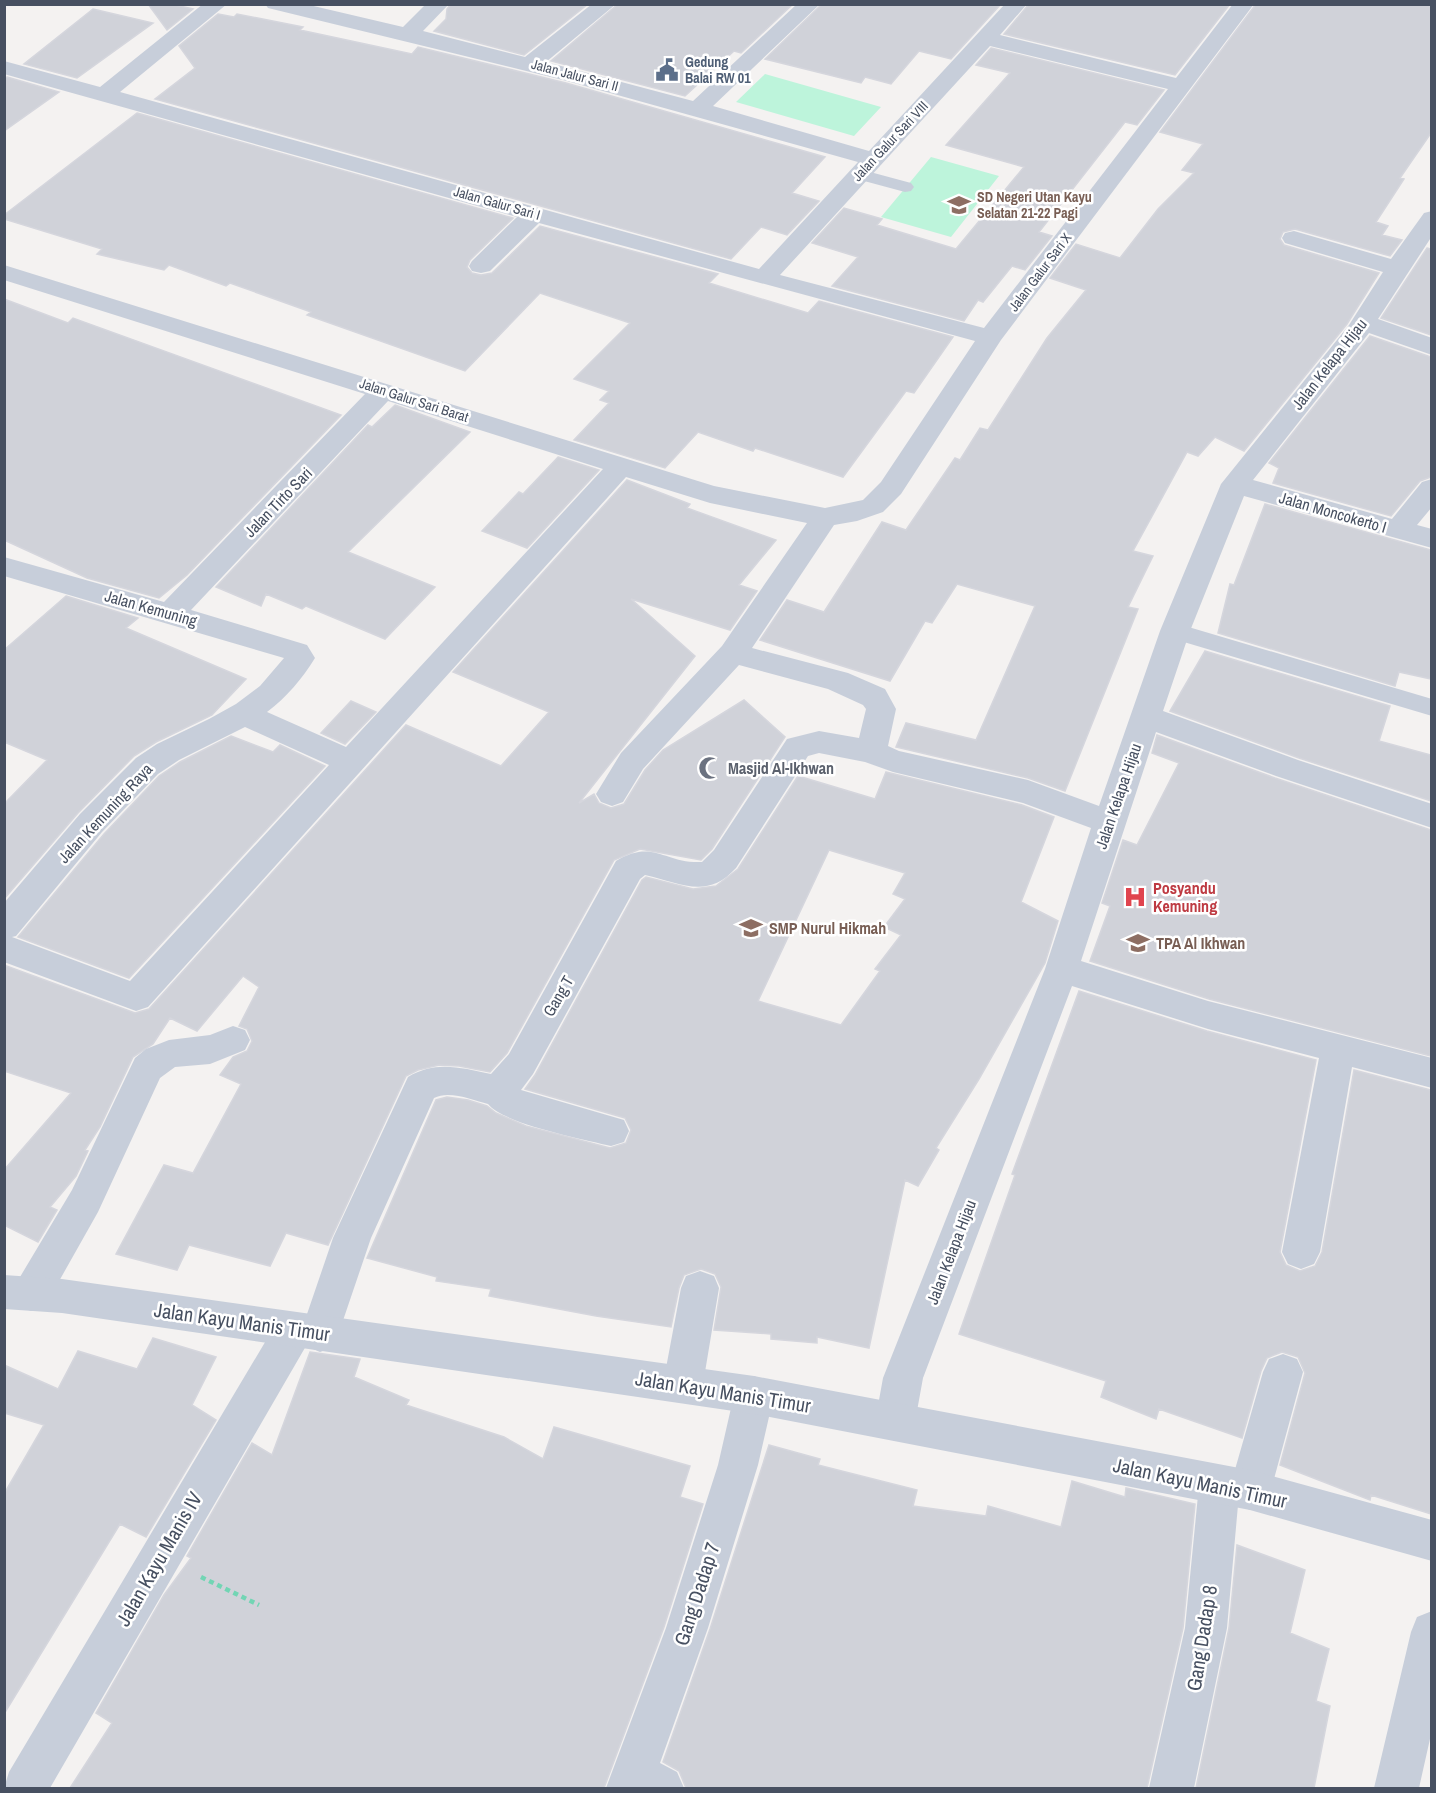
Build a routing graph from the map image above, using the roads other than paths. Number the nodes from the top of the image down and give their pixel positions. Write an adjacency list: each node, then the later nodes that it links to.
1 (218, 4): 13 (street)
2 (275, 4): 8 (street, Jalan Jalur Sari II)
3 (439, 4): 8 (street)
4 (606, 4): 10 (street)
5 (810, 4): 14 (street)
6 (1017, 4): 9 (street, Jalan Galur Sari VIII)
7 (1244, 4): 12 (street, Jalan Galur Sari X)
8 (409, 33): 10 (street, Jalan Jalur Sari II)
9 (986, 38): 12 (street); 15 (street, Jalan Galur Sari VIII)
10 (531, 63): 14 (street, Jalan Jalur Sari II)
11 (4, 67): 13 (street, Jalan Galur Sari I)
12 (1182, 86): 25 (street, Jalan Galur Sari X)
13 (104, 94): 17 (street, Jalan Galur Sari I)
14 (699, 107): 15 (street, Jalan Jalur Sari II)
15 (865, 166): 16 (lane); 23 (street, Jalan Galur Sari VIII)
16 (905, 187)
17 (534, 214): 20 (street); 23 (street, Jalan Galur Sari I)
18 (1431, 219): 21 (street, Jalan Kelapa Hijau)
19 (1294, 238): 21 (street)
20 (481, 266)
21 (1397, 268): 24 (street, Jalan Kelapa Hijau)
22 (4, 273): 27 (street, Jalan Galur Sari Barat)
23 (764, 278): 25 (street, Jalan Galur Sari I)
24 (1363, 322): 26 (street); 29 (street, Jalan Kelapa Hijau)
25 (990, 337): 31 (street, Jalan Galur Sari X)
26 (1431, 348)
27 (384, 390): 28 (street, Jalan Galur Sari Barat); 35 (street, Jalan Tirto Sari)
28 (621, 466): 31 (street, Jalan Galur Sari Barat); 43 (street)
29 (1235, 484): 32 (street, Jalan Moncokerto I); 36 (street, Jalan Kelapa Hijau)
30 (1431, 488): 32 (street)
31 (825, 517): 38 (street)
32 (1398, 530): 33 (street, Jalan Moncokerto I)
33 (1431, 539)
34 (4, 566): 35 (street, Jalan Kemuning)
35 (171, 614): 37 (street, Jalan Kemuning)
36 (1175, 631): 39 (lane); 41 (street, Jalan Kelapa Hijau)
37 (297, 652): 40 (street, Jalan Kemuning Raya)
38 (733, 653): 42 (street); 44 (street)
39 (1431, 708)
40 (243, 714): 43 (street); 47 (street, Jalan Kemuning Raya)
41 (1145, 716): 45 (street); 46 (street, Jalan Kelapa Hijau)
42 (871, 752): 46 (street); 53 (street, Gang T)
43 (351, 762): 48 (street)
44 (612, 794)
45 (1431, 816)
46 (1109, 822): 49 (street, Jalan Kelapa Hijau)
47 (4, 927)
48 (4, 948)
49 (1062, 969): 51 (street); 62 (street, Jalan Kelapa Hijau)
50 (233, 1040): 57 (street)
51 (1338, 1049): 52 (street); 55 (street)
52 (1431, 1074)
53 (499, 1091): 54 (street); 58 (street)
54 (610, 1131)
55 (1301, 1252)
56 (700, 1288): 60 (street)
57 (18, 1293): 58 (street, Jalan Kayu Manis Timur)
58 (307, 1332): 60 (street, Jalan Kayu Manis Timur); 67 (street, Jalan Kayu Manis IV)
59 (1283, 1372): 63 (street, Gang Dadap 8)
60 (683, 1384): 61 (street, Jalan Kayu Manis Timur)
61 (754, 1395): 62 (street, Jalan Kayu Manis Timur); 66 (street, Gang Dadap 7)
62 (899, 1402): 63 (street, Jalan Kayu Manis Timur)
63 (1234, 1488): 64 (street, Jalan Kayu Manis Timur); 68 (street, Gang Dadap 8)
64 (1431, 1541)
65 (1431, 1632): 69 (street)
66 (641, 1784)
67 (26, 1788)
68 (1171, 1788)
69 (1396, 1788)

